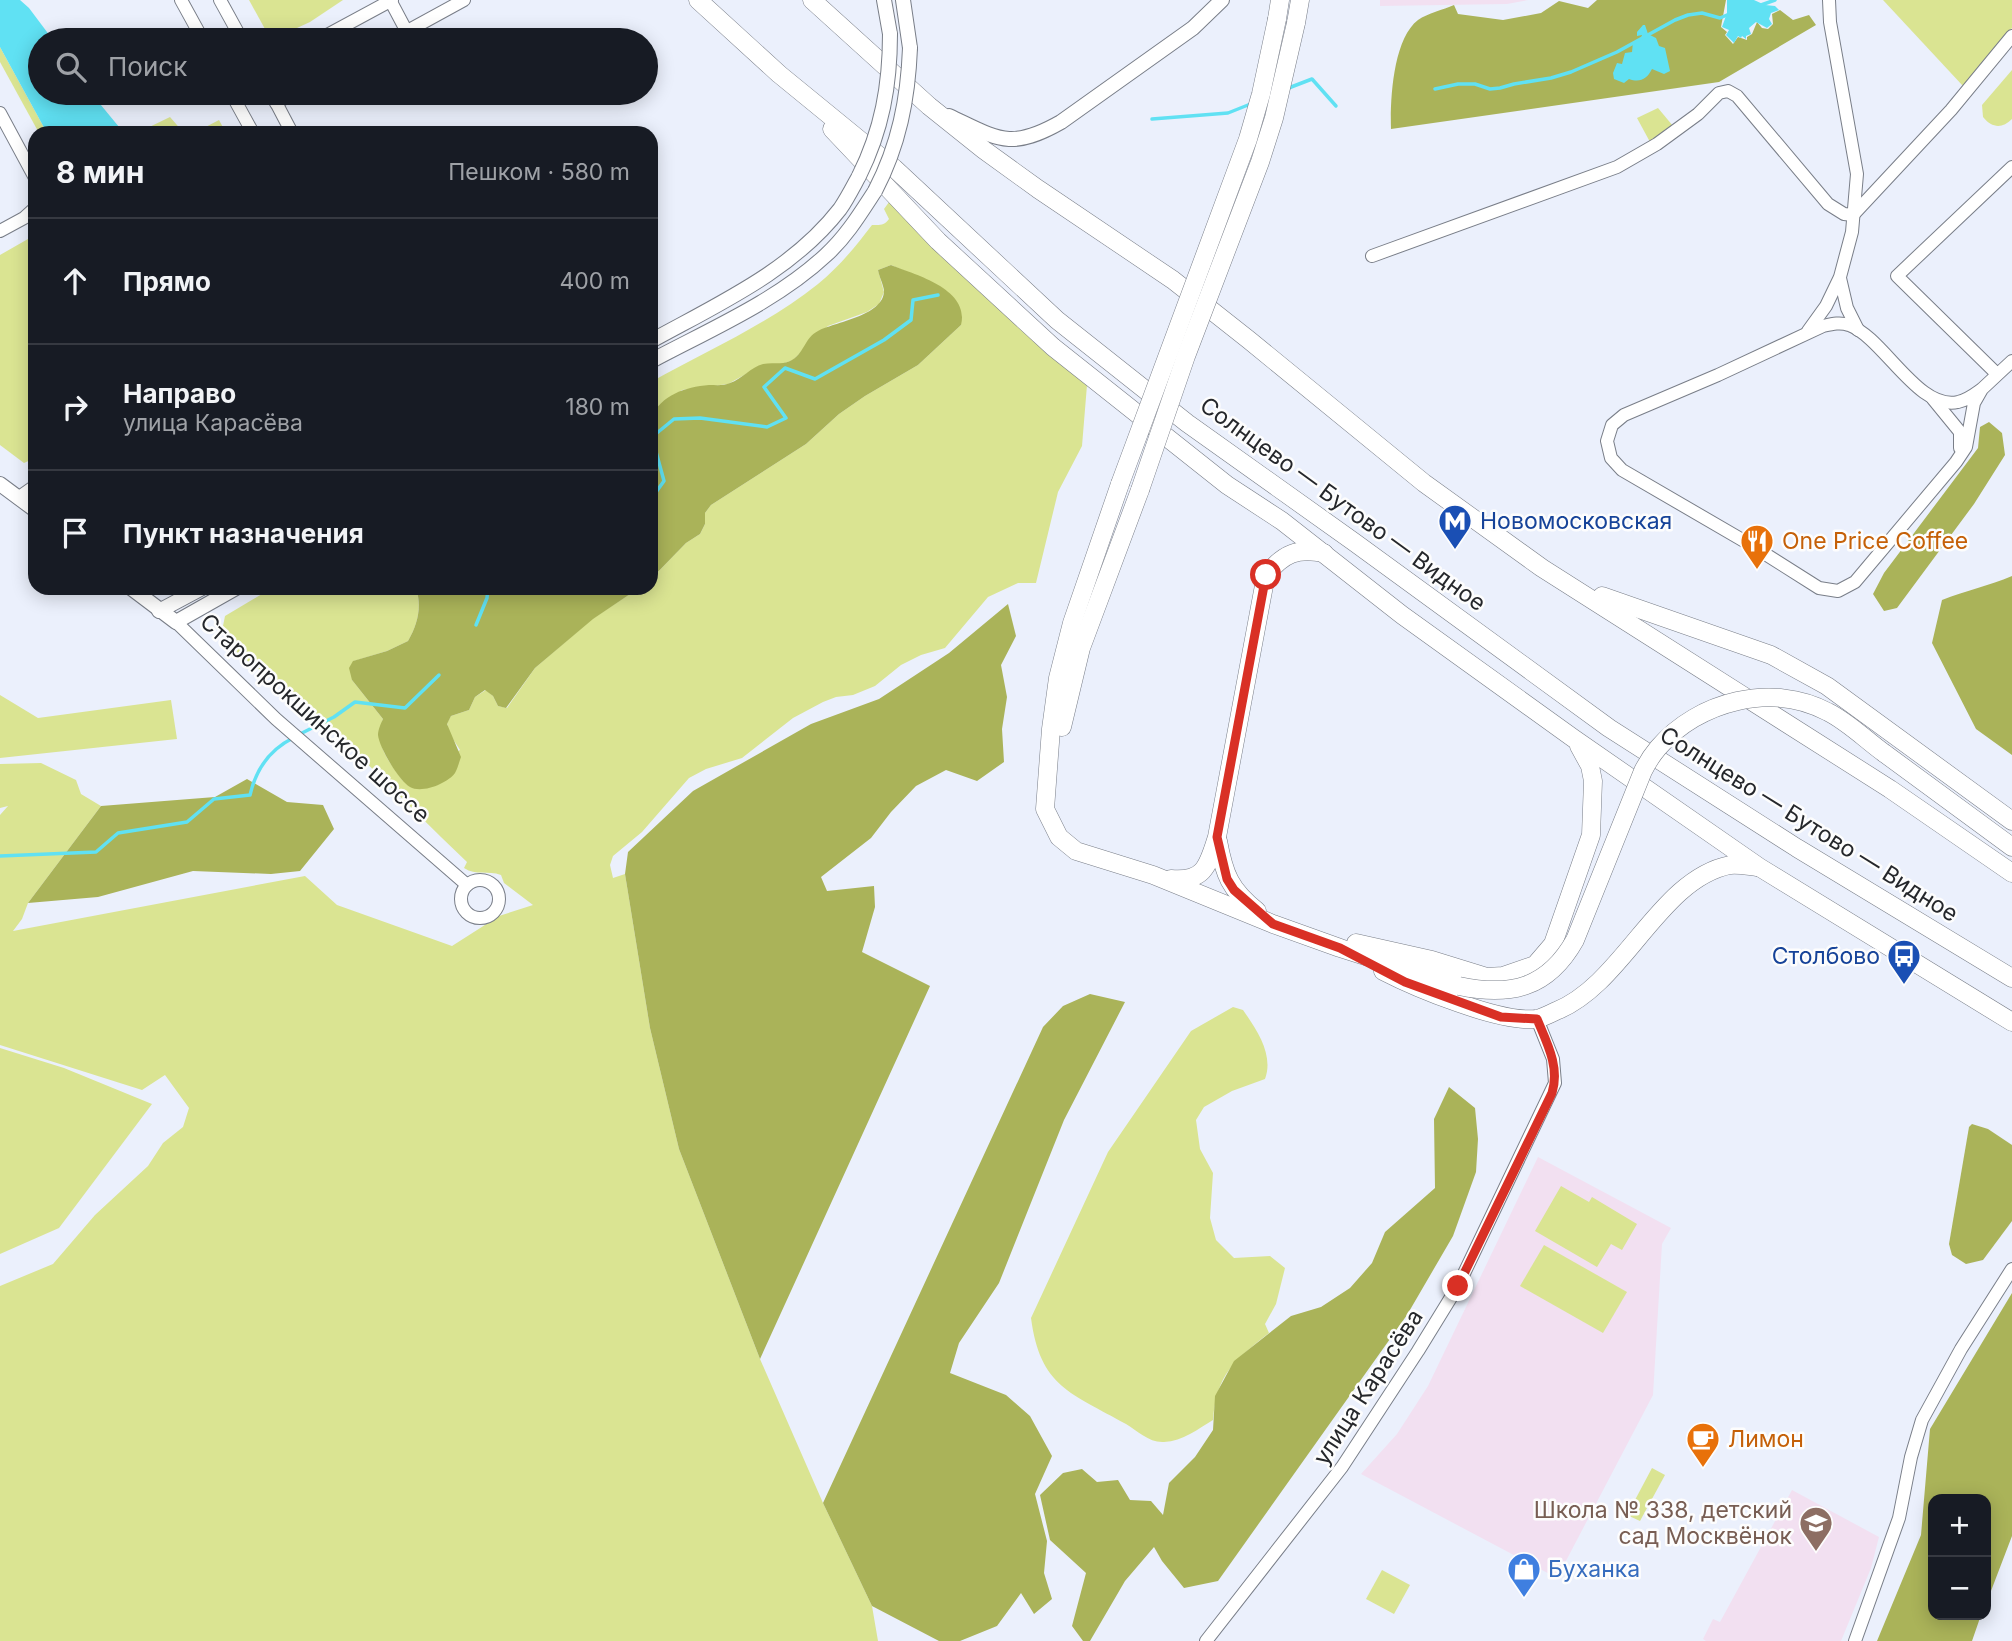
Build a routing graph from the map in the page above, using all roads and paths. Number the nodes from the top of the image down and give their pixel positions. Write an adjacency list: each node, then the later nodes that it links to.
1 (181, 0): 13 (street)
2 (220, 0): 14 (street)
3 (391, 0): 15 (street); 16 (street)
4 (464, 0): 17 (street)
5 (698, 0): 19 (main road, Солнцево — Бутово — Видное)
6 (812, 0): 22 (main road)
7 (884, 0): 35 (street, bridge)
8 (903, 0): 36 (street, bridge)
9 (1222, 0): 22 (street)
10 (1280, 0): 54 (main road, bridge)
11 (1300, 0): 54 (main road, bridge)
12 (1829, 0): 29 (street)
13 (196, 28)
14 (235, 28)
15 (340, 28)
16 (405, 28)
17 (414, 28)
18 (2012, 36): 29 (street)
19 (779, 74): 46 (main road); 66 (main road, Солнцево — Бутово — Видное)
20 (238, 105): 24 (street)
21 (277, 105): 25 (street)
22 (929, 106): 47 (main road)
23 (0, 113): 26 (street)
24 (249, 126)
25 (288, 126)
26 (28, 165)
27 (2012, 167): 38 (street)
28 (28, 214): 30 (street)
29 (1853, 215): 31 (street); 32 (street)
30 (0, 231)
31 (1372, 256)
32 (1840, 277): 33 (street); 34 (street)
33 (1858, 330): 34 (street); 40 (street)
34 (1806, 334): 41 (street)
35 (658, 337)
36 (658, 357)
37 (2012, 361): 38 (street)
38 (1997, 374): 39 (street)
39 (1982, 389): 40 (street); 41 (street)
40 (1931, 397): 41 (street)
41 (1956, 462)
42 (0, 484): 44 (street)
43 (28, 491): 44 (street)
44 (18, 498): 45 (street)
45 (28, 505)
46 (1325, 553): 53 (main road); 57 (main road)
47 (1542, 568): 55 (main road); 61 (main road)
48 (140, 595): 51 (street, Старопрокшинское шоссе)
49 (189, 595): 51 (street)
50 (224, 595): 52 (street)
51 (159, 611): 52 (street, Старопрокшинское шоссе)
52 (176, 622): 63 (street, Старопрокшинское шоссе)
53 (1573, 738): 60 (main road); 64 (main road)
54 (1047, 777): 62 (main road)
55 (2012, 821)
56 (1984, 824): 58 (main road); 59 (main road); 65 (main road, bridge)
57 (1217, 837): 62 (main road); 64 (main road)
58 (2012, 841)
59 (2012, 846)
60 (1759, 867): 67 (main road); 68 (main road)
61 (2012, 873)
62 (1161, 878): 64 (main road)
63 (467, 885)
64 (1282, 928): 65 (main road)
65 (1340, 948): 67 (main road)
66 (2012, 978)
67 (1537, 1019): 70 (street, улица Карасёва)
68 (2012, 1022)
69 (2012, 1269): 71 (street)
70 (1206, 1641)
71 (1855, 1641)

